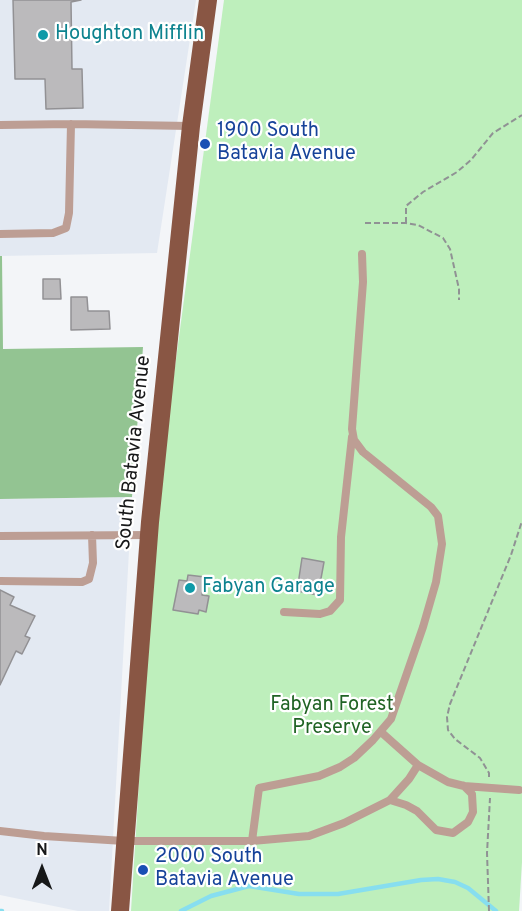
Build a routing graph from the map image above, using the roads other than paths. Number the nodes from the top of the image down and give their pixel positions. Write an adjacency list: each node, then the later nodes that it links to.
1 (208, 0): 4 (main road, South Batavia Avenue)
2 (70, 124): 3 (lane); 4 (lane); 5 (lane)
3 (0, 126)
4 (192, 126): 9 (main road, South Batavia Avenue)
5 (0, 234)
6 (362, 254): 7 (lane)
7 (352, 429): 12 (lane); 13 (lane)
8 (92, 535): 9 (lane); 10 (lane); 11 (lane)
9 (149, 535): 19 (main road, South Batavia Avenue)
10 (0, 536)
11 (0, 581)
12 (284, 612)
13 (381, 732): 14 (lane); 20 (lane)
14 (418, 765): 15 (lane); 17 (lane)
15 (464, 786): 16 (lane); 17 (lane)
16 (519, 790)
17 (390, 800): 20 (lane)
18 (0, 831): 19 (lane)
19 (124, 841): 20 (lane); 21 (main road, South Batavia Avenue)
20 (252, 841)
21 (120, 911)

